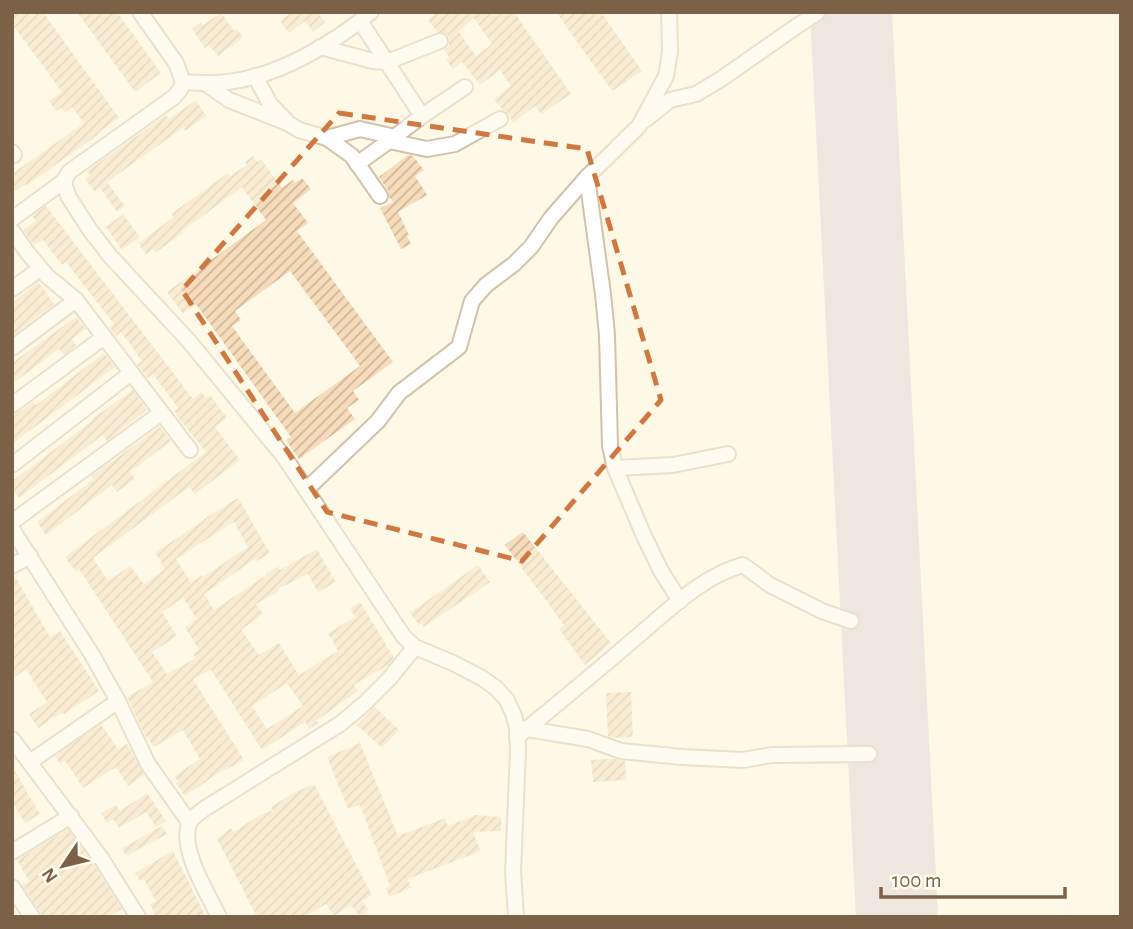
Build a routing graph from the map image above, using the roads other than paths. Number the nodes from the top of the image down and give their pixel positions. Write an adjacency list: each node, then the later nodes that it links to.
1 (140, 12): 9 (street)
2 (669, 12): 15 (street)
3 (817, 13): 15 (street)
4 (366, 17): 6 (street); 7 (street)
5 (440, 40): 7 (street)
6 (320, 47): 7 (street); 8 (street)
7 (387, 62): 12 (street)
8 (255, 76): 10 (street); 14 (street)
9 (183, 82): 10 (street); 20 (street)
10 (205, 83): 14 (street)
11 (465, 87): 12 (street)
12 (422, 116): 17 (street)
13 (500, 119): 17 (street)
14 (289, 124): 16 (street)
15 (639, 125): 19 (street)
16 (327, 138): 17 (street); 18 (street)
17 (392, 139): 18 (street)
18 (357, 164): 21 (street)
19 (587, 177): 35 (street); 36 (street)
20 (64, 181): 22 (street); 36 (street)
21 (380, 196)
22 (12, 219)
23 (12, 231): 24 (street)
24 (40, 269): 25 (street); 26 (street)
25 (12, 289)
26 (76, 300): 27 (street); 28 (street)
27 (104, 337): 29 (street); 30 (street)
28 (12, 348)
29 (131, 373): 31 (street); 34 (street)
30 (12, 405)
31 (161, 413): 32 (street); 37 (street)
32 (190, 450)
33 (728, 454): 35 (street)
34 (12, 465)
35 (615, 468): 41 (street)
36 (306, 490): 43 (street)
37 (12, 522)
38 (12, 529): 39 (street)
39 (30, 556): 40 (street); 44 (street)
40 (12, 566)
41 (680, 601): 42 (street); 45 (street)
42 (851, 621)
43 (415, 648): 45 (street); 50 (street)
44 (118, 701): 48 (street); 50 (street)
45 (521, 731): 47 (street); 56 (street)
46 (12, 739): 48 (street)
47 (869, 754)
48 (30, 762): 49 (street)
49 (71, 816): 51 (street); 54 (street)
50 (189, 822): 55 (street)
51 (12, 852)
52 (12, 887): 53 (street)
53 (32, 917)
54 (138, 917)
55 (219, 917)
56 (516, 917)

